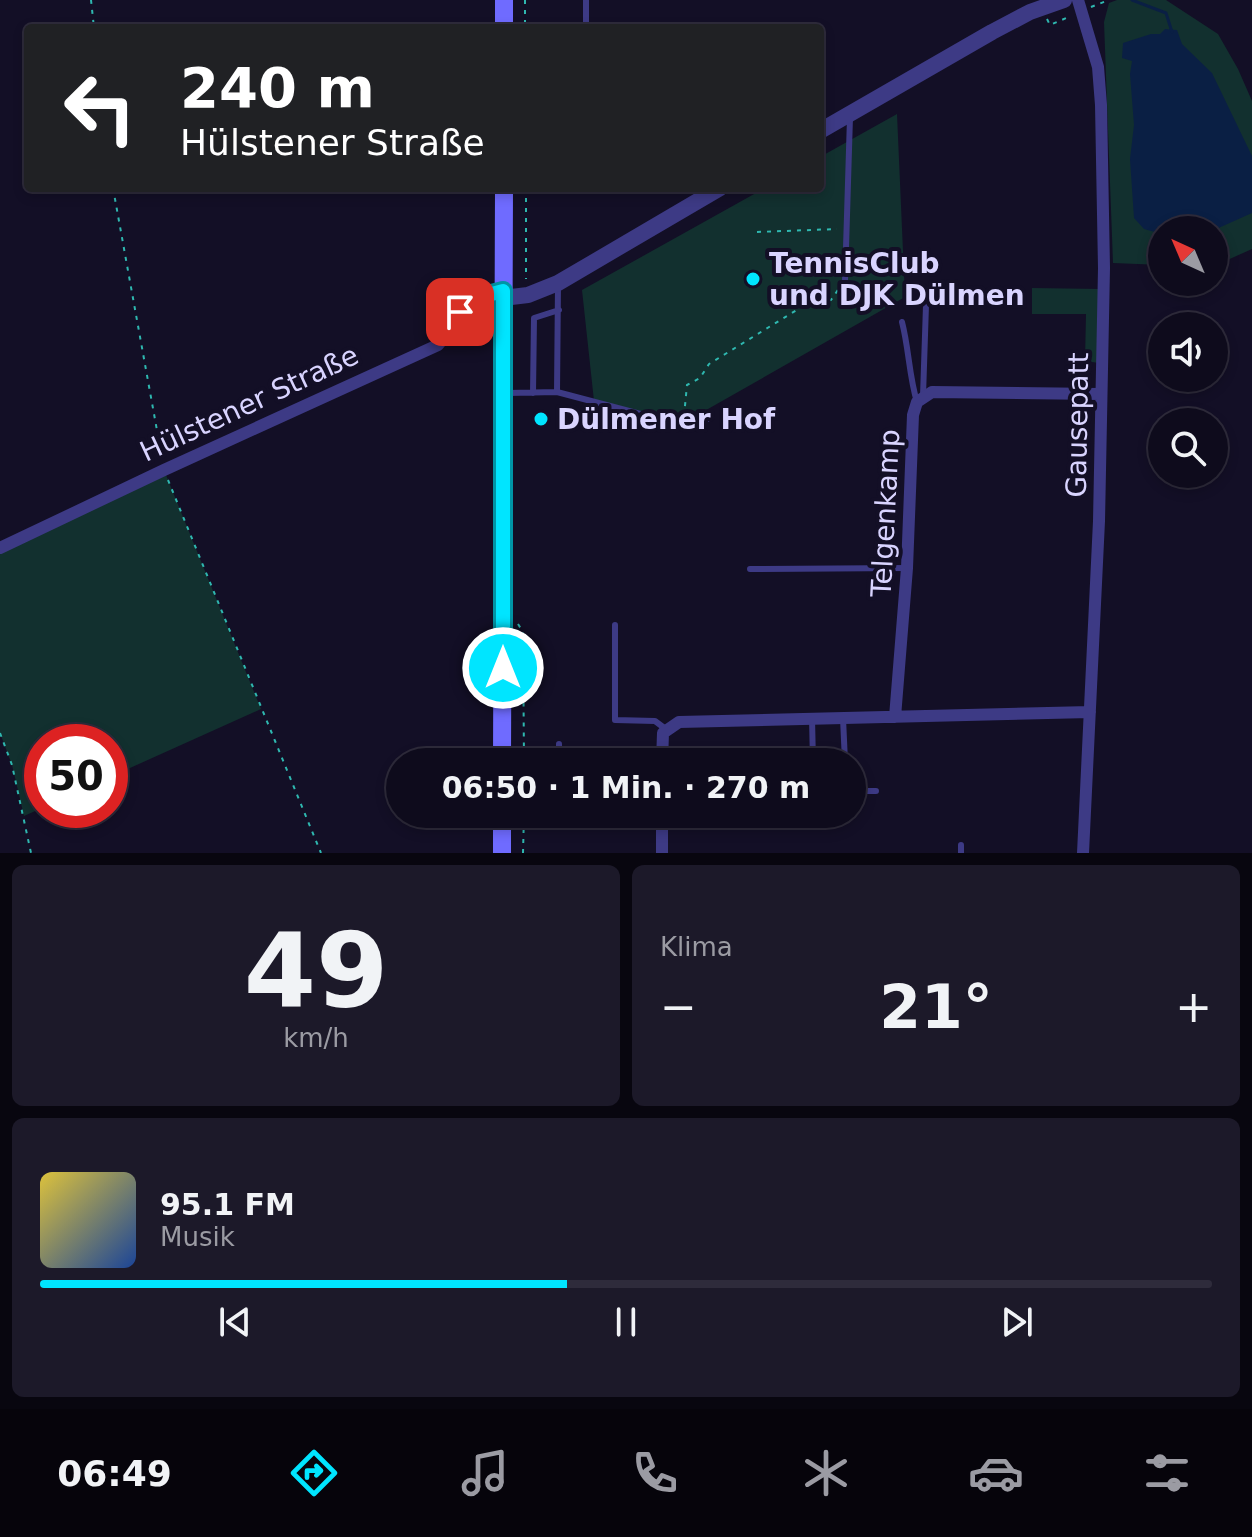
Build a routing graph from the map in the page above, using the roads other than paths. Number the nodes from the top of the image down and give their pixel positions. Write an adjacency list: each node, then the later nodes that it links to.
1 (504, 0): 5 (main road)
2 (586, 0): 6 (lane)
3 (1064, 0): 7 (street)
4 (1078, 0): 20 (street, Gausepatt)
5 (504, 24)
6 (586, 24)
7 (850, 113): 8 (street); 11 (lane)
8 (824, 129)
9 (504, 192): 13 (main road)
10 (713, 192): 12 (street, Hülstener Straße)
11 (845, 281)
12 (558, 283): 13 (street, Hülstener Straße); 15 (lane)
13 (509, 295): 18 (main road); 23 (street, Hülstener Straße)
14 (926, 305): 21 (lane)
15 (559, 310): 17 (lane); 19 (lane)
16 (902, 322): 21 (lane)
17 (557, 392): 19 (lane); 22 (lane)
18 (503, 393): 19 (lane); 33 (main road)
19 (533, 393)
20 (1100, 394): 21 (street, Telgenkamp); 27 (street, Gausepatt)
21 (920, 399): 24 (street, Telgenkamp)
22 (711, 417)
23 (0, 548)
24 (907, 568): 25 (lane); 29 (street, Telgenkamp)
25 (750, 569)
26 (615, 625): 31 (lane)
27 (1090, 712): 29 (street); 44 (street, Gausepatt)
28 (843, 717): 29 (street); 30 (street); 37 (lane)
29 (895, 717)
30 (812, 718): 31 (street); 36 (lane)
31 (667, 730): 35 (street)
32 (559, 744): 34 (lane)
33 (502, 748)
34 (559, 748)
35 (662, 748)
36 (813, 748)
37 (844, 748)
38 (866, 791): 39 (lane)
39 (876, 791)
40 (502, 828): 42 (main road)
41 (662, 828): 43 (street)
42 (502, 853)
43 (662, 853)
44 (1083, 853)

